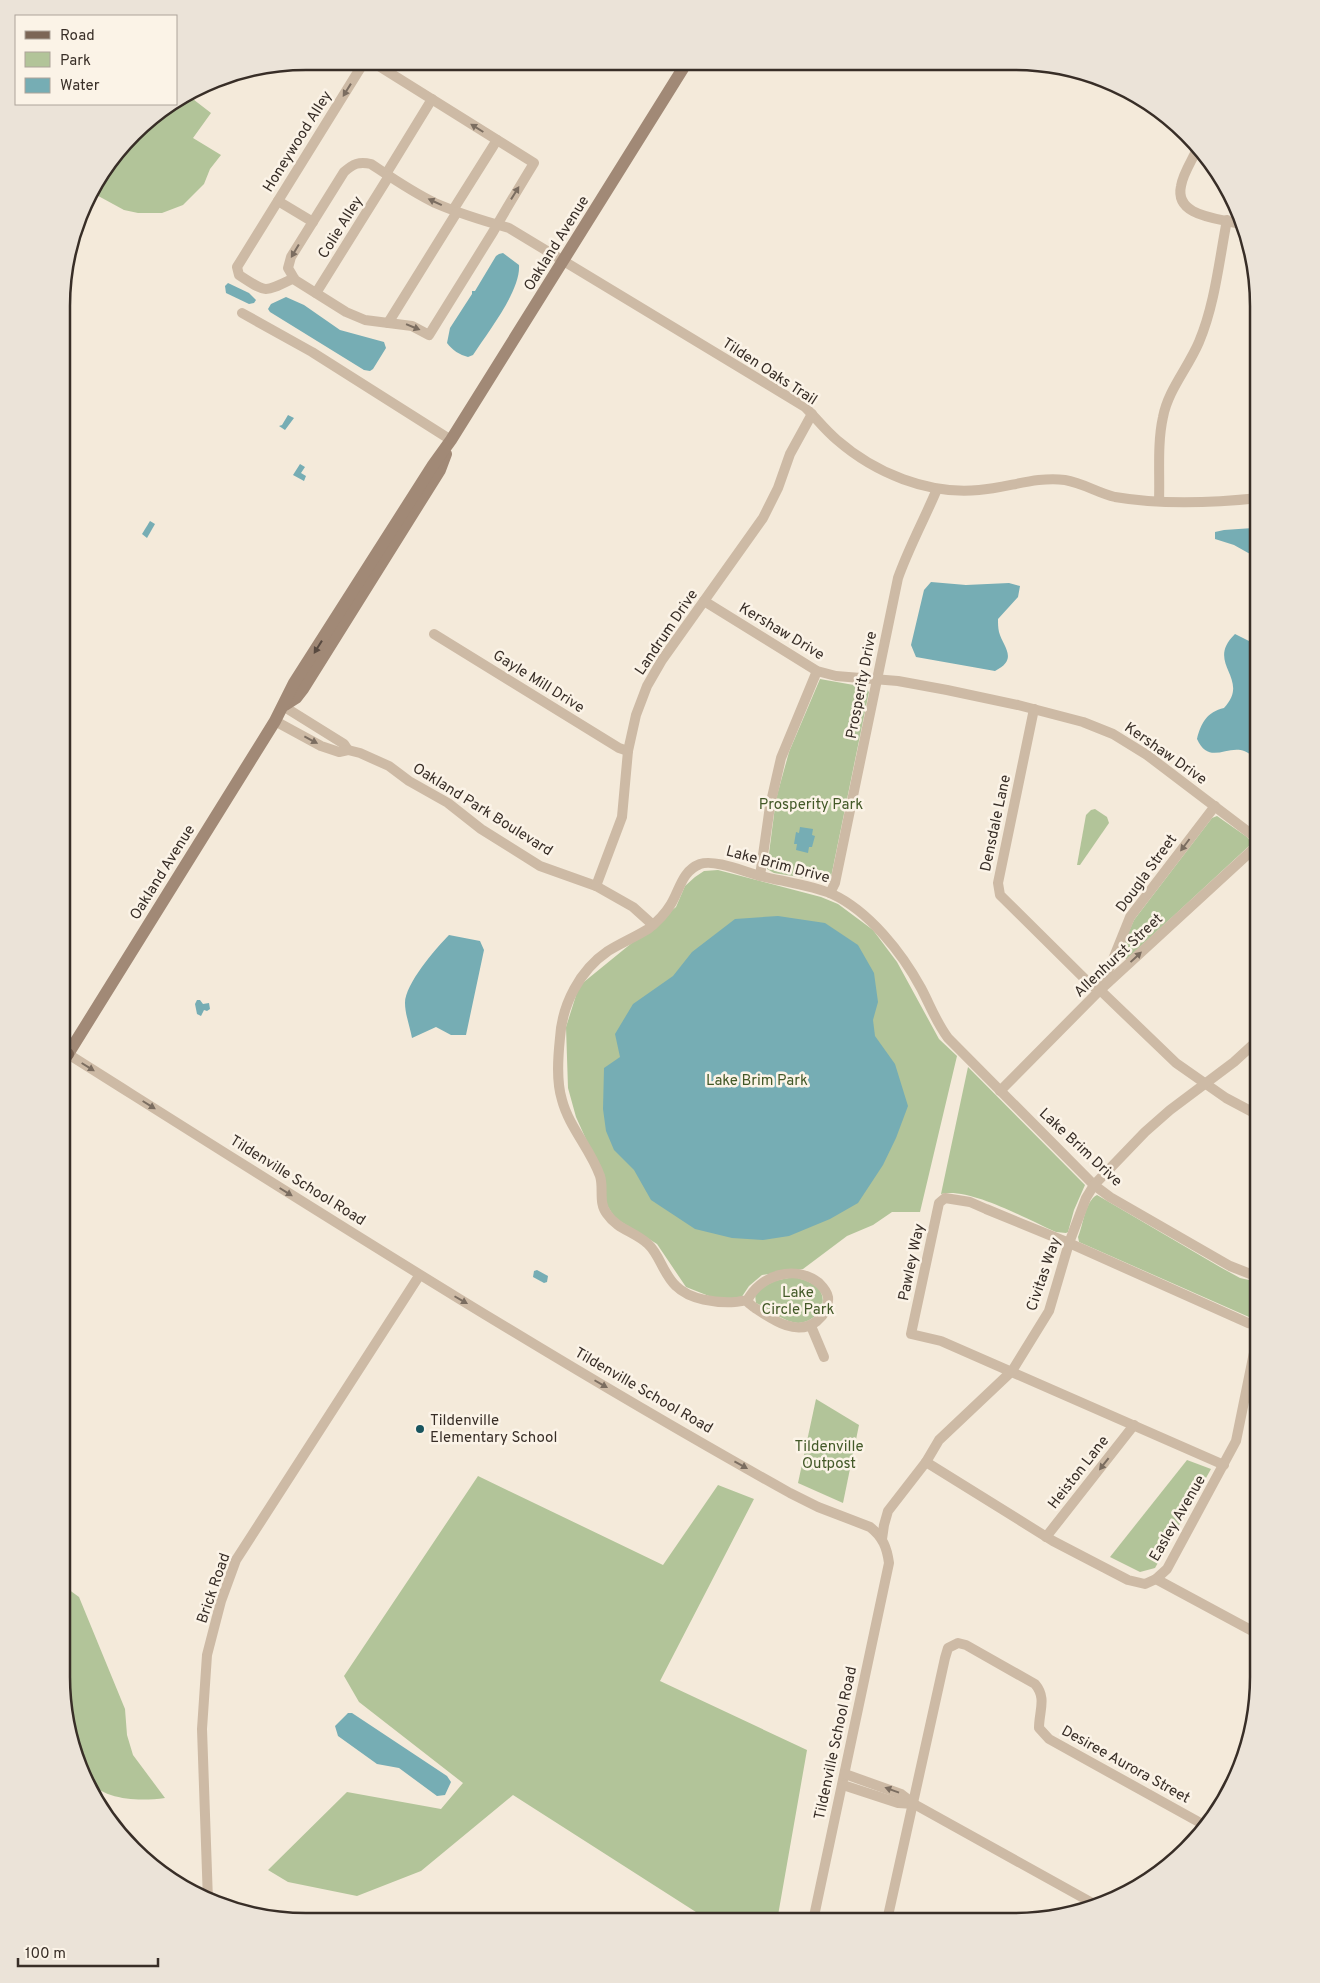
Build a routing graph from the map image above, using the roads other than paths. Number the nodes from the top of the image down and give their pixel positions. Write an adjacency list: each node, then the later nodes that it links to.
1 (359, 70): 8 (street, Honeywood Alley, one-way to 8)
2 (385, 70): 4 (street, Honeywood Alley, one-way to 2)
3 (682, 70): 14 (street, Oakland Avenue)
4 (432, 99): 5 (street, Honeywood Alley, one-way to 4); 7 (street, Colie Alley)
5 (497, 140): 9 (street); 13 (street, Honeywood Alley, one-way to 5)
6 (1195, 154): 10 (street)
7 (387, 175): 9 (street, Tilden Oaks Trail, one-way to 7); 11 (street, Tilden Oaks Trail); 16 (street, Colie Alley)
8 (278, 201): 11 (street); 15 (street, Honeywood Alley)
9 (455, 211): 13 (street, Tilden Oaks Trail); 18 (street)
10 (1227, 220): 12 (street); 23 (street)
11 (312, 222): 15 (street, one-way to 15)
12 (1234, 222)
13 (497, 225): 14 (street, Tilden Oaks Trail); 18 (street, one-way to 13)
14 (563, 262): 19 (street, Tilden Oaks Trail); 20 (street, Oakland Avenue)
15 (294, 278): 16 (street)
16 (316, 293): 18 (street)
17 (242, 313): 20 (street)
18 (388, 323)
19 (812, 414): 21 (street, Tilden Oaks Trail); 24 (street, Landrum Drive)
20 (452, 440): 28 (street, Oakland Avenue)
21 (937, 488): 23 (street, Tilden Oaks Trail); 27 (street, Prosperity Drive)
22 (1250, 499): 23 (street, Tilden Oaks Trail)
23 (1159, 501)
24 (704, 601): 26 (street, Kershaw Drive); 32 (street, Landrum Drive)
25 (434, 634): 32 (street, Gayle Mill Drive)
26 (817, 671): 27 (street, Kershaw Drive); 36 (street)
27 (878, 680): 29 (street, Kershaw Drive); 38 (street, Prosperity Drive)
28 (284, 706): 30 (street, Oakland Avenue); 31 (street, Oakland Park Boulevard)
29 (1034, 709): 33 (street, Kershaw Drive); 40 (street, Densdale Lane)
30 (275, 721): 31 (street, Oakland Park Boulevard, one-way to 31); 41 (street, Oakland Avenue)
31 (348, 750): 37 (street, Oakland Park Boulevard)
32 (628, 752): 37 (street, Landrum Drive)
33 (1215, 806): 34 (street, Kershaw Drive); 40 (street, Dougla Street, one-way to 40)
34 (1250, 834)
35 (1250, 851): 40 (street, Allenhurst Street, one-way to 35)
36 (760, 876): 38 (street, Lake Brim Drive); 39 (street, Lake Brim Drive)
37 (596, 886): 39 (street, Oakland Park Boulevard)
38 (830, 893): 45 (street, Lake Brim Drive)
39 (653, 925): 51 (street, Lake Brim Drive)
40 (1100, 990): 44 (street); 45 (street, Allenhurst Street)
41 (70, 1046)
42 (1250, 1047): 44 (street, Civitas Way)
43 (70, 1060): 50 (street, Tildenville School Road, one-way to 50)
44 (1204, 1084): 46 (street); 47 (street, Civitas Way)
45 (1000, 1091): 47 (street, Lake Brim Drive)
46 (1250, 1110)
47 (1094, 1185): 48 (street, Civitas Way); 49 (street, Lake Brim Drive)
48 (1069, 1243): 52 (street, Pawley Way); 55 (street, Civitas Way); 55 (street, Pawley Way)
49 (1250, 1274)
50 (419, 1276): 61 (street, Tildenville School Road, one-way to 61); 68 (street, Brick Road)
51 (747, 1301): 53 (street); 53 (street)
52 (1250, 1323)
53 (811, 1326): 54 (street)
54 (824, 1357)
55 (1012, 1371): 57 (street, Pawley Way); 58 (street, Civitas Way)
56 (1250, 1372): 59 (street, Easley Avenue)
57 (1134, 1426): 59 (street, Pawley Way); 60 (street, Heiston Lane, one-way to 60)
58 (926, 1462): 60 (street, Easley Avenue); 61 (street, Civitas Way)
59 (1224, 1465): 62 (street, Easley Avenue)
60 (1046, 1537): 62 (street, Easley Avenue)
61 (882, 1539): 64 (street, Tildenville School Road)
62 (1156, 1580): 63 (street)
63 (1250, 1630)
64 (845, 1774): 65 (street, Tildenville School Road); 66 (street, one-way to 64)
65 (843, 1785): 66 (street); 70 (street, Tildenville School Road)
66 (914, 1804): 67 (street, Desiree Aurora Street); 69 (street); 71 (street)
67 (1200, 1823)
68 (208, 1891)
69 (1088, 1901)
70 (816, 1913)
71 (889, 1913)

